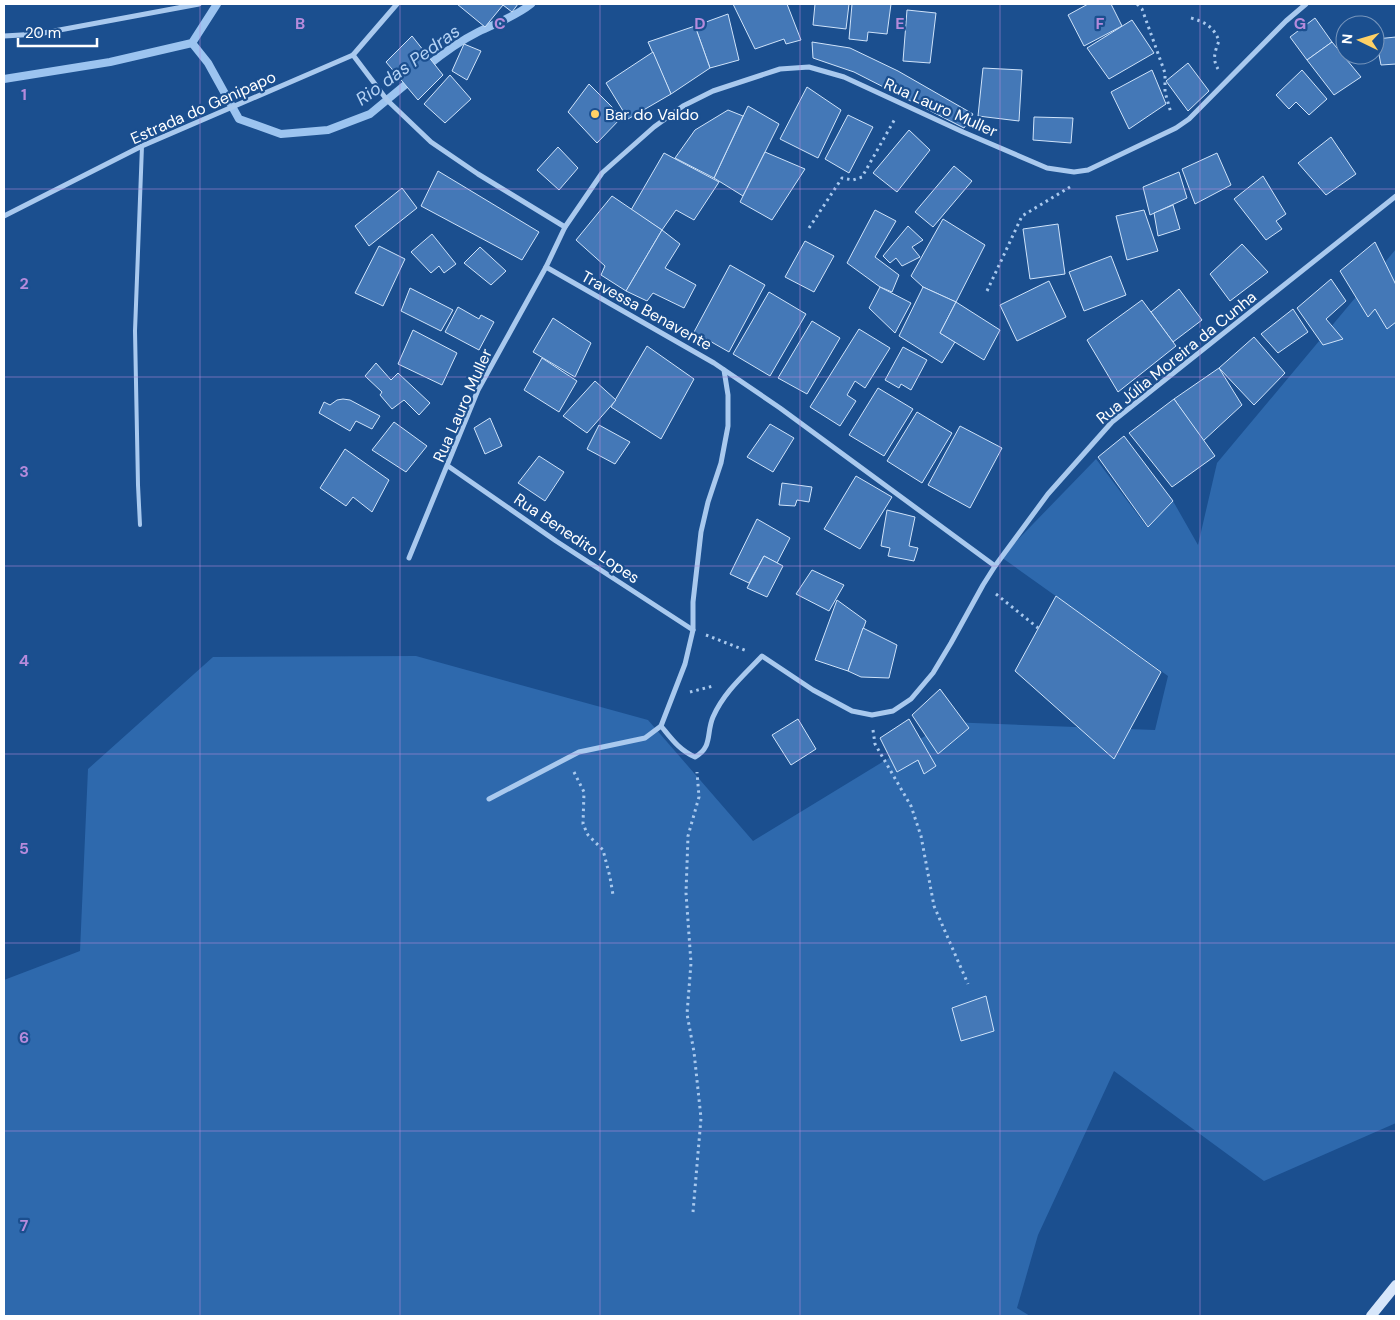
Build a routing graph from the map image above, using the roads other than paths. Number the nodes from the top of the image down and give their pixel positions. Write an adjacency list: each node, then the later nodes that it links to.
1 (159, 4): 5 (street)
2 (199, 4): 5 (street)
3 (397, 4): 7 (street, Estrada do Genipapo)
4 (1306, 4): 11 (street, Rua Lauro Muller)
5 (163, 10): 6 (street)
6 (4, 36)
7 (353, 55): 8 (street, Estrada do Genipapo); 11 (street)
8 (142, 146): 10 (street, Estrada do Genipapo); 15 (lane)
9 (1396, 196): 17 (street, Rua Júlia Moreira da Cunha)
10 (4, 216)
11 (565, 227): 12 (street)
12 (546, 267): 13 (street, Travessa Benavente); 14 (street, Rua Lauro Muller)
13 (724, 369): 17 (street, Travessa Benavente); 18 (street)
14 (448, 466): 16 (street, Rua Lauro Muller); 18 (street, Rua Benedito Lopes)
15 (140, 525)
16 (409, 558)
17 (995, 566): 19 (street, Rua Júlia Moreira da Cunha)
18 (693, 630): 19 (street)
19 (661, 726): 20 (street)
20 (489, 799)
21 (1396, 1285): 22 (main road)
22 (1372, 1316)

